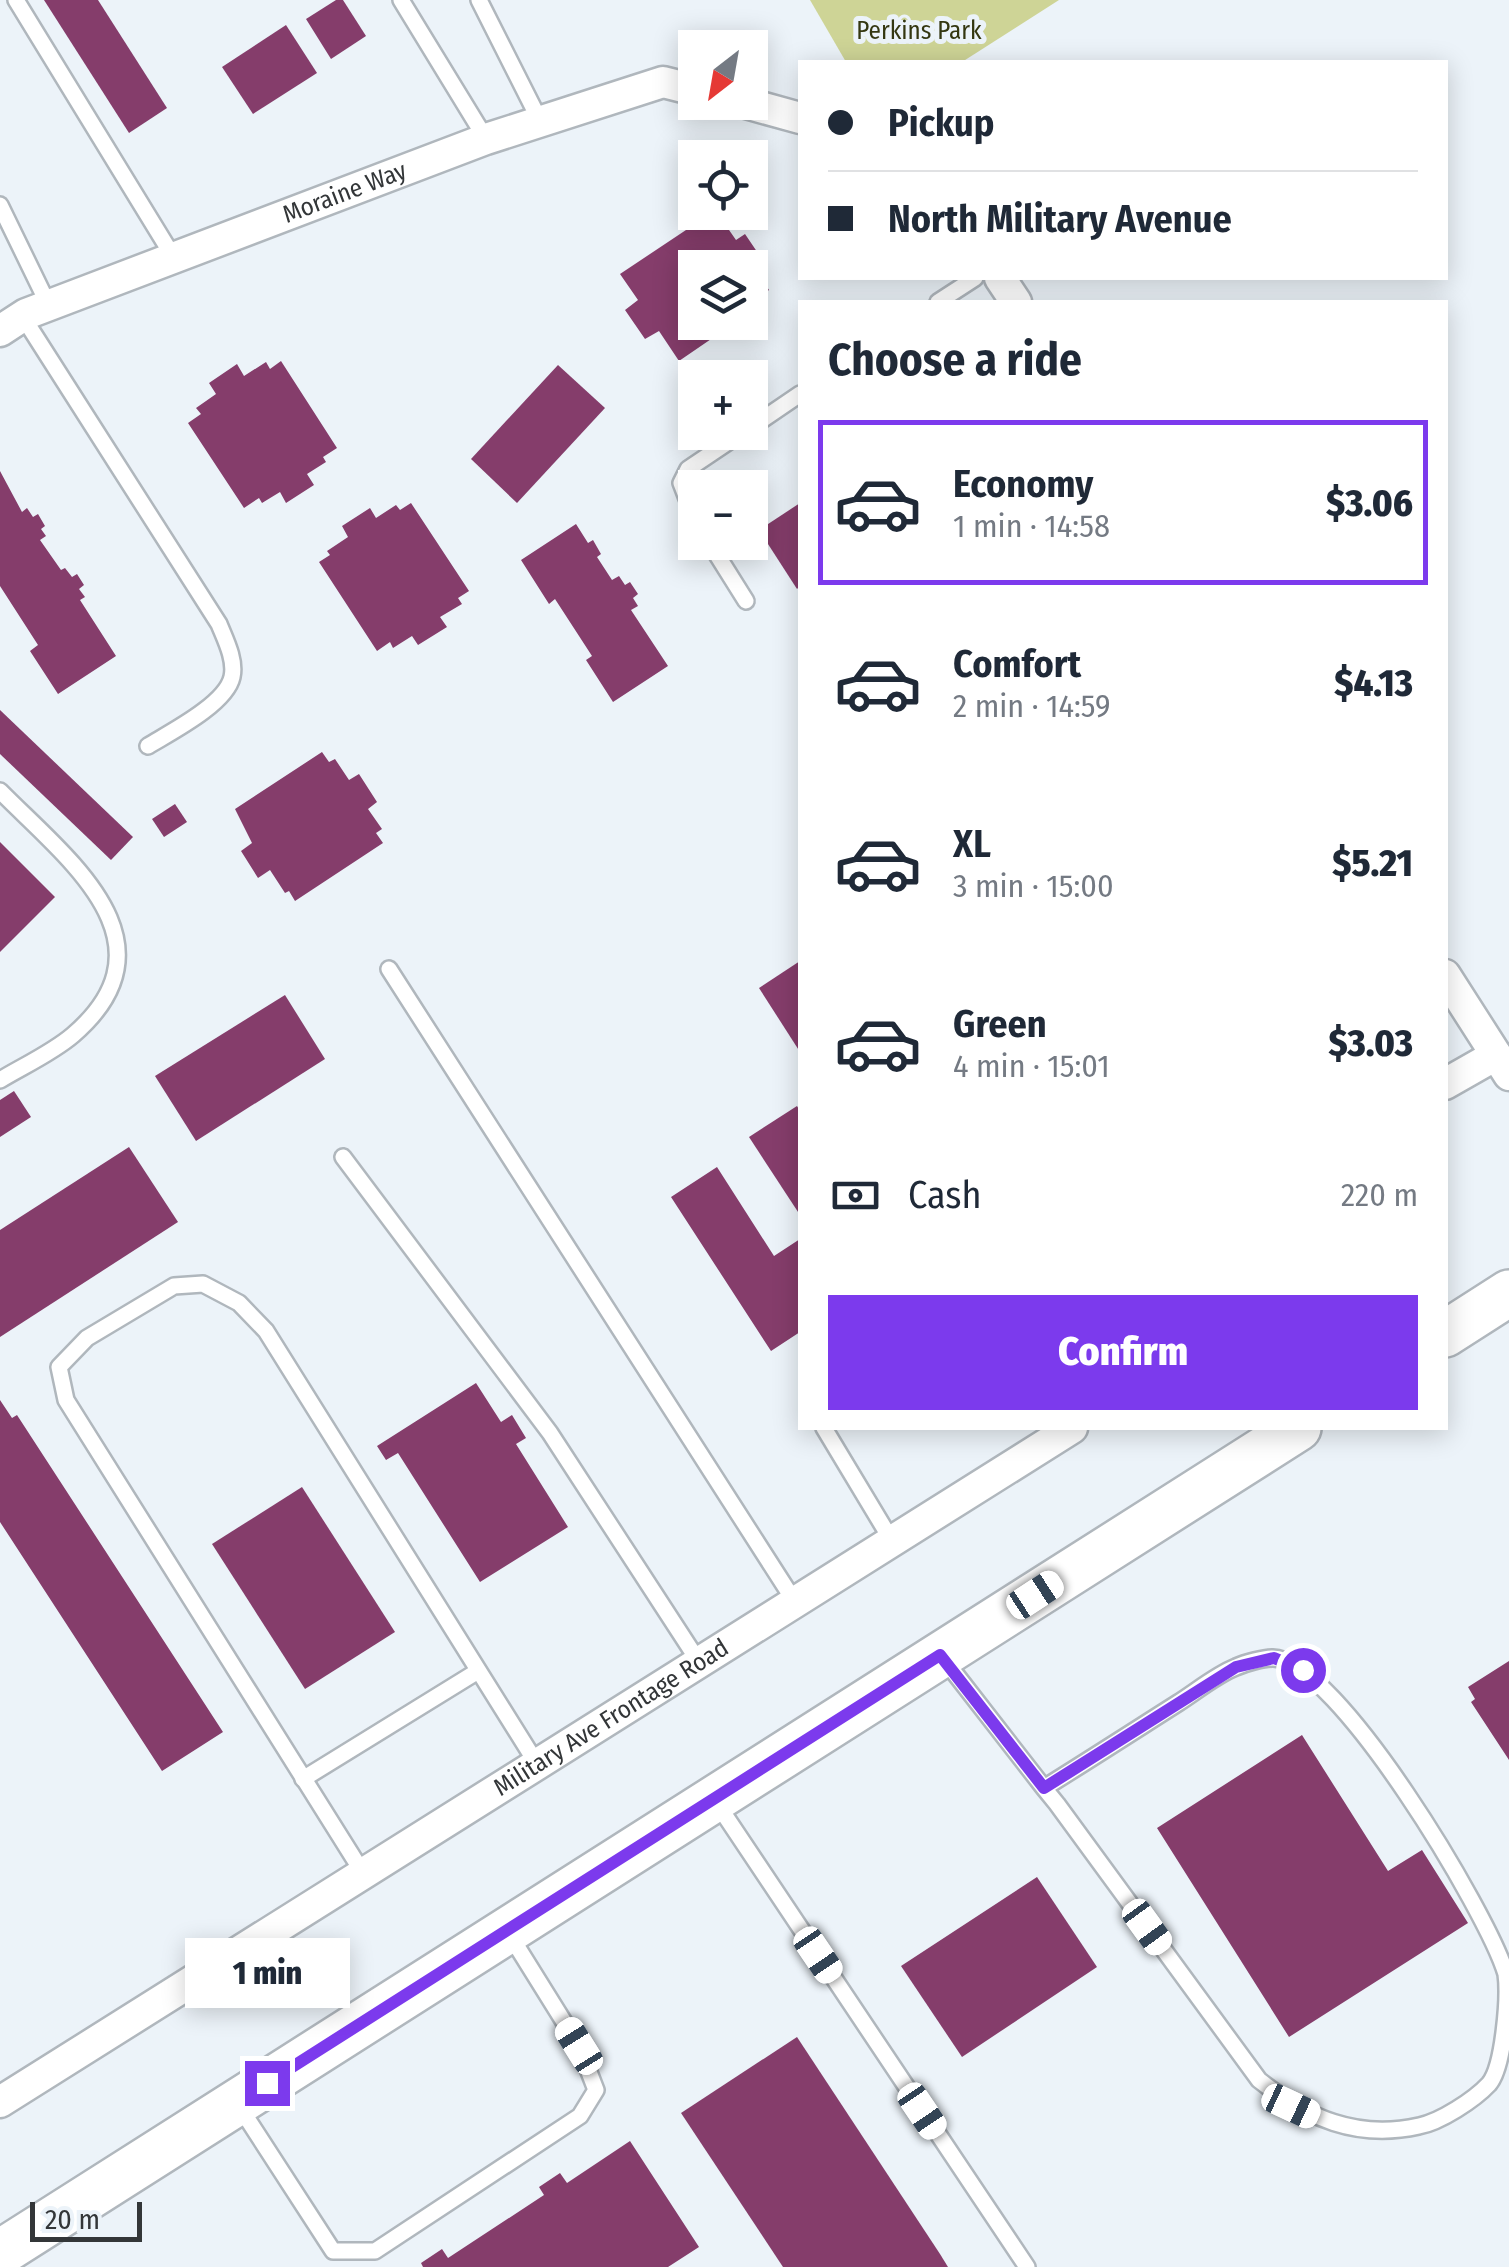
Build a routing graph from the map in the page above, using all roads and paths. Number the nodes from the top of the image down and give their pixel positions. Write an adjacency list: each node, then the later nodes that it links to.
1 (16, 0): 10 (lane)
2 (401, 0): 8 (lane)
3 (479, 0): 7 (lane)
4 (678, 86): 7 (street, Moraine Way)
5 (768, 109): 6 (street)
6 (798, 117)
7 (540, 122): 8 (street, Moraine Way)
8 (486, 140): 10 (street, Moraine Way)
9 (0, 205): 13 (lane)
10 (174, 258): 13 (street, Moraine Way)
11 (972, 280): 12 (lane)
12 (941, 300)
13 (24, 318): 20 (lane)
14 (798, 395): 15 (lane)
15 (768, 416)
16 (715, 450): 17 (lane)
17 (687, 470)
18 (721, 560): 19 (lane)
19 (746, 601)
20 (148, 746)
21 (0, 790): 25 (lane)
22 (389, 970): 34 (lane)
23 (1448, 980): 24 (street)
24 (1502, 1065): 26 (street)
25 (0, 1080)
26 (1448, 1083)
27 (342, 1157): 36 (lane)
28 (1509, 1293): 29 (main road)
29 (1448, 1332)
30 (825, 1430): 33 (lane)
31 (1295, 1430): 35 (main road)
32 (1056, 1432): 33 (street, Military Ave Frontage Road)
33 (892, 1540): 34 (street, Military Ave Frontage Road)
34 (795, 1602): 36 (street, Military Ave Frontage Road)
35 (940, 1655): 40 (lane); 41 (main road)
36 (699, 1662): 38 (street, Military Ave Frontage Road)
37 (478, 1671): 38 (lane); 39 (lane); 39 (lane)
38 (537, 1764): 42 (street, Military Ave Frontage Road)
39 (303, 1778): 42 (lane)
40 (1044, 1788): 40 (lane)
41 (714, 1799): 43 (main road); 48 (lane)
42 (363, 1873): 44 (street, Military Ave Frontage Road)
43 (507, 1930): 45 (main road); 45 (lane)
44 (0, 2102)
45 (237, 2102): 46 (main road)
46 (0, 2253): 47 (lane)
47 (10, 2267)
48 (1027, 2267)

